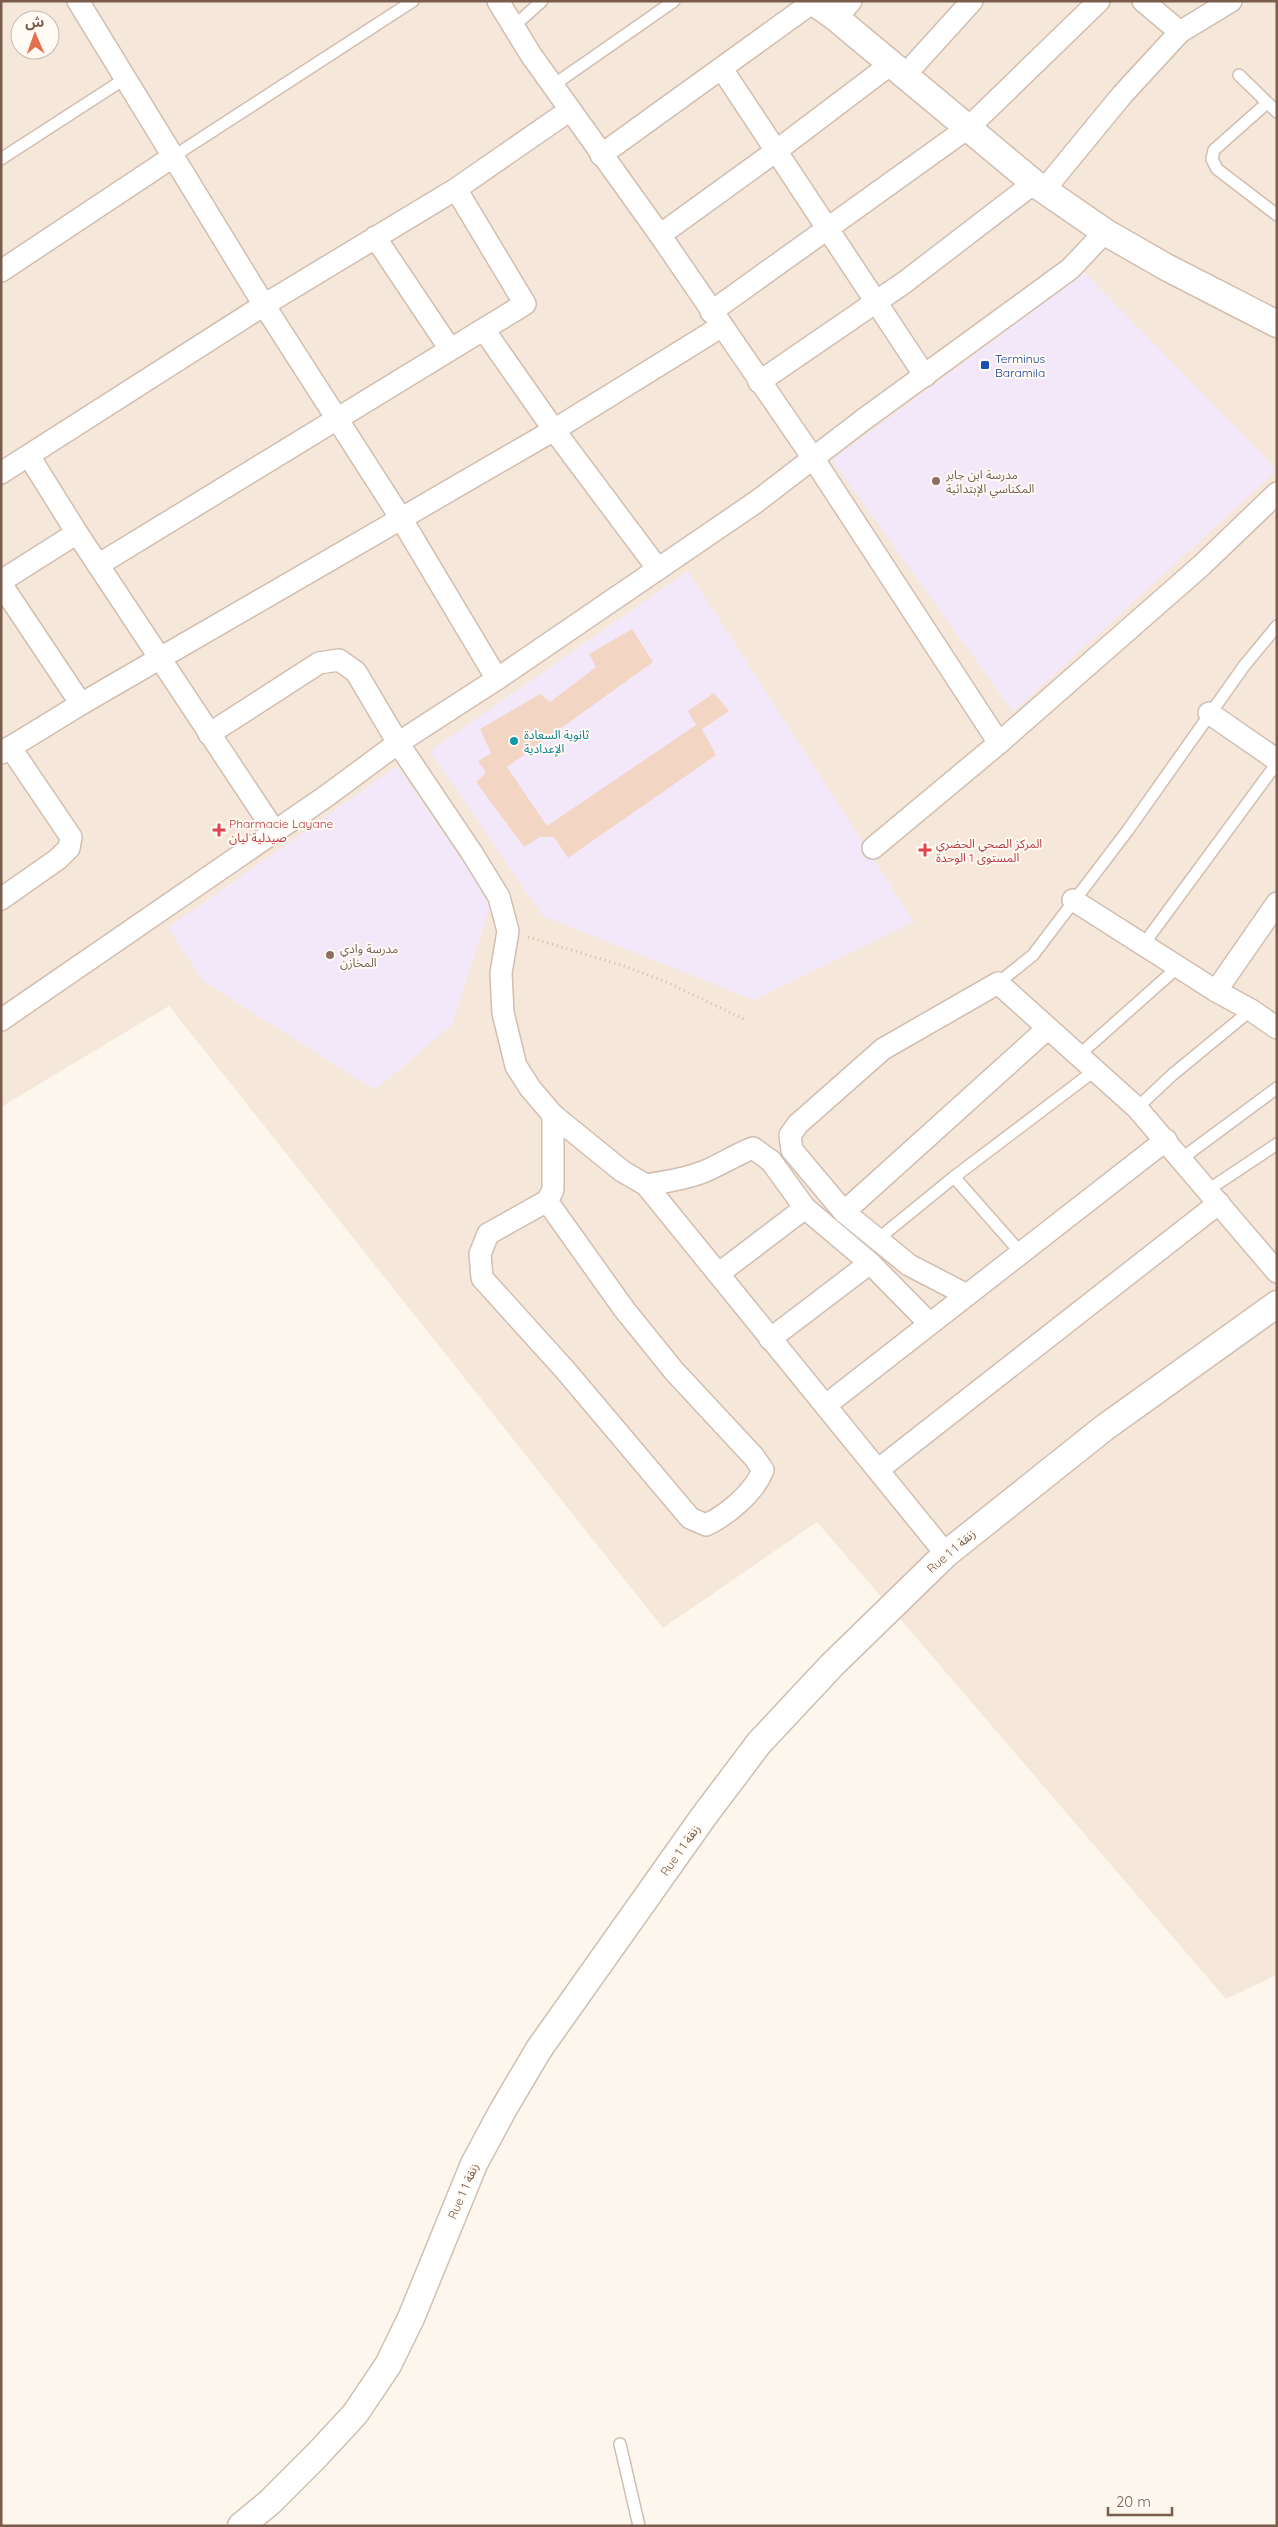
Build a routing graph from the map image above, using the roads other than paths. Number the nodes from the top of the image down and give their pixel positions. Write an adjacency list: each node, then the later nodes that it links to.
1 (78, 1): 17 (street)
2 (413, 1): 25 (lane)
3 (498, 1): 12 (street)
4 (542, 1): 12 (lane)
5 (674, 1): 18 (lane)
6 (972, 1): 15 (street)
7 (1099, 1): 22 (street)
8 (1143, 1): 13 (street)
9 (1231, 1): 13 (street)
10 (813, 2): 11 (street); 14 (street)
11 (844, 10): 15 (street)
12 (514, 26): 18 (street)
13 (1180, 32): 27 (street)
14 (722, 69): 23 (street); 24 (street)
15 (898, 70): 22 (street); 23 (street)
16 (1239, 75): 19 (lane)
17 (126, 78): 25 (street); 26 (lane)
18 (552, 86): 20 (street)
19 (1267, 103): 21 (lane); 29 (lane)
20 (570, 110): 24 (street); 28 (street)
21 (1277, 112)
22 (969, 127): 27 (street); 30 (street)
23 (776, 152): 30 (street); 32 (street)
24 (601, 155): 32 (street)
25 (174, 156): 34 (street); 36 (street)
26 (1, 159)
27 (1039, 187): 31 (street); 35 (street)
28 (456, 189): 33 (street); 39 (street)
29 (1277, 214)
30 (828, 229): 35 (street); 37 (street)
31 (1105, 232): 38 (street); 41 (street)
32 (660, 235): 37 (street)
33 (375, 238): 36 (street); 40 (street)
34 (1, 271)
35 (876, 303): 41 (street); 42 (street)
36 (264, 305): 43 (street); 45 (street)
37 (716, 319): 42 (street); 44 (street)
38 (1277, 324)
39 (484, 330): 40 (street); 44 (street)
40 (450, 349): 43 (street)
41 (925, 376): 46 (street)
42 (759, 382): 46 (street)
43 (336, 418): 49 (street); 51 (street)
44 (554, 430): 49 (street); 52 (street)
45 (29, 456): 47 (street); 50 (street)
46 (813, 458): 52 (street); 61 (street)
47 (1, 473)
48 (1277, 493): 61 (street)
49 (402, 520): 55 (street); 56 (street)
50 (77, 533): 51 (street); 53 (street)
51 (98, 564): 55 (street)
52 (658, 569): 56 (street)
53 (1, 582): 57 (street)
54 (1277, 626): 58 (lane)
55 (160, 660): 57 (street); 59 (street)
56 (497, 679): 60 (street)
57 (81, 704): 62 (street)
58 (1209, 713): 63 (street); 67 (lane)
59 (209, 734): 60 (street); 64 (street)
60 (398, 743): 64 (street); 81 (street)
61 (999, 743): 65 (street)
62 (6, 750): 66 (street)
63 (1277, 762): 69 (lane)
64 (276, 832): 74 (street)
65 (873, 848)
66 (1, 899)
67 (1072, 900): 69 (street); 71 (lane)
68 (1277, 903): 72 (street)
69 (1143, 945): 70 (street)
70 (1178, 967): 72 (street); 77 (lane)
71 (998, 983): 76 (street); 90 (street)
72 (1216, 991): 73 (street)
73 (1251, 1010): 75 (street); 80 (lane)
74 (1, 1020)
75 (1276, 1027)
76 (1048, 1028): 77 (street); 90 (street)
77 (1079, 1055): 78 (street)
78 (1094, 1071): 80 (street); 85 (lane)
79 (1277, 1088): 84 (lane)
80 (1138, 1108): 82 (street)
81 (553, 1115): 86 (street); 88 (street)
82 (1166, 1140): 84 (street); 92 (street)
83 (1277, 1144): 87 (lane)
84 (1181, 1159): 87 (street)
85 (954, 1177): 91 (lane); 92 (lane)
86 (646, 1185): 89 (street); 95 (street)
87 (1213, 1197): 94 (street); 101 (street)
88 (547, 1201): 88 (street)
89 (805, 1208): 93 (street); 95 (street)
90 (844, 1212): 91 (street)
91 (878, 1240): 96 (street)
92 (1021, 1253): 96 (street)
93 (870, 1263): 98 (street); 99 (street)
94 (1277, 1272)
95 (718, 1274): 99 (street)
96 (967, 1295): 98 (street)
97 (1277, 1304): 102 (street, Rue 1 زنقة 1)
98 (929, 1323): 100 (street)
99 (770, 1339): 100 (street)
100 (826, 1405): 101 (street)
101 (878, 1469): 102 (street)
102 (946, 1554): 104 (street, Rue 1 زنقة 1)
103 (620, 2444): 105 (lane)
104 (241, 2526)
105 (639, 2526)

